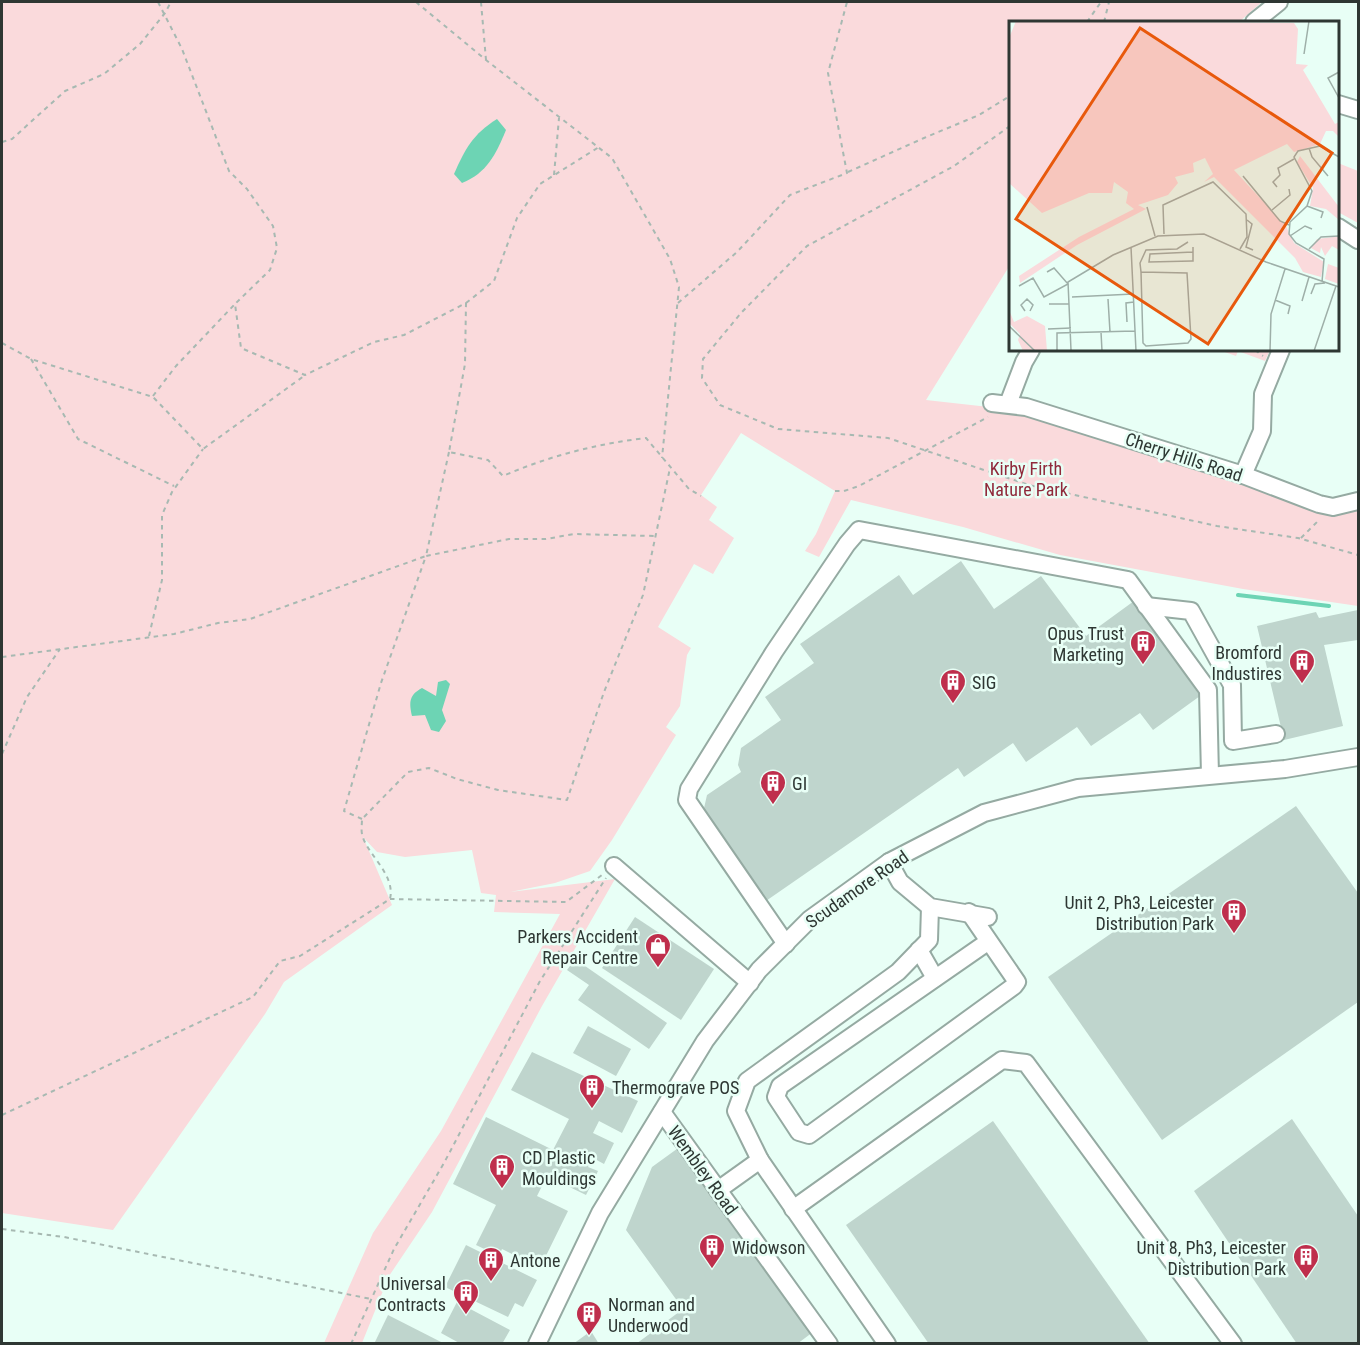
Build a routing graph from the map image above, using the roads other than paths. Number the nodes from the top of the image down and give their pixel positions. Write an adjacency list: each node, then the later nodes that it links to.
1 (1279, 2): 2 (street)
2 (1255, 21)
3 (1339, 104): 4 (street)
4 (1359, 110)
5 (1339, 228): 6 (street)
6 (1359, 240)
7 (1031, 351): 9 (street, Cherry Hills Road)
8 (1281, 351): 9 (street)
9 (1243, 475): 10 (street, Cherry Hills Road)
10 (1359, 501)
11 (1146, 606): 12 (street); 14 (street); 21 (street)
12 (1276, 734)
13 (1359, 757): 14 (street, Scudamore Road)
14 (1210, 775): 15 (street, Scudamore Road)
15 (889, 862): 17 (street); 21 (street, Scudamore Road)
16 (614, 866): 24 (street)
17 (930, 907): 18 (street); 22 (street)
18 (969, 912): 19 (street); 20 (street)
19 (988, 916)
20 (989, 940): 23 (street); 23 (street)
21 (786, 944): 24 (street, Scudamore Road)
22 (919, 950): 23 (street); 26 (street)
23 (935, 978)
24 (750, 983): 25 (street, Scudamore Road)
25 (662, 1112): 27 (street, Wembley Road); 30 (street, Scudamore Road)
26 (760, 1160): 27 (street); 28 (street)
27 (718, 1190): 29 (street, Wembley Road)
28 (793, 1209): 31 (street); 32 (street)
29 (826, 1342)
30 (537, 1344)
31 (888, 1344)
32 (1233, 1344)

